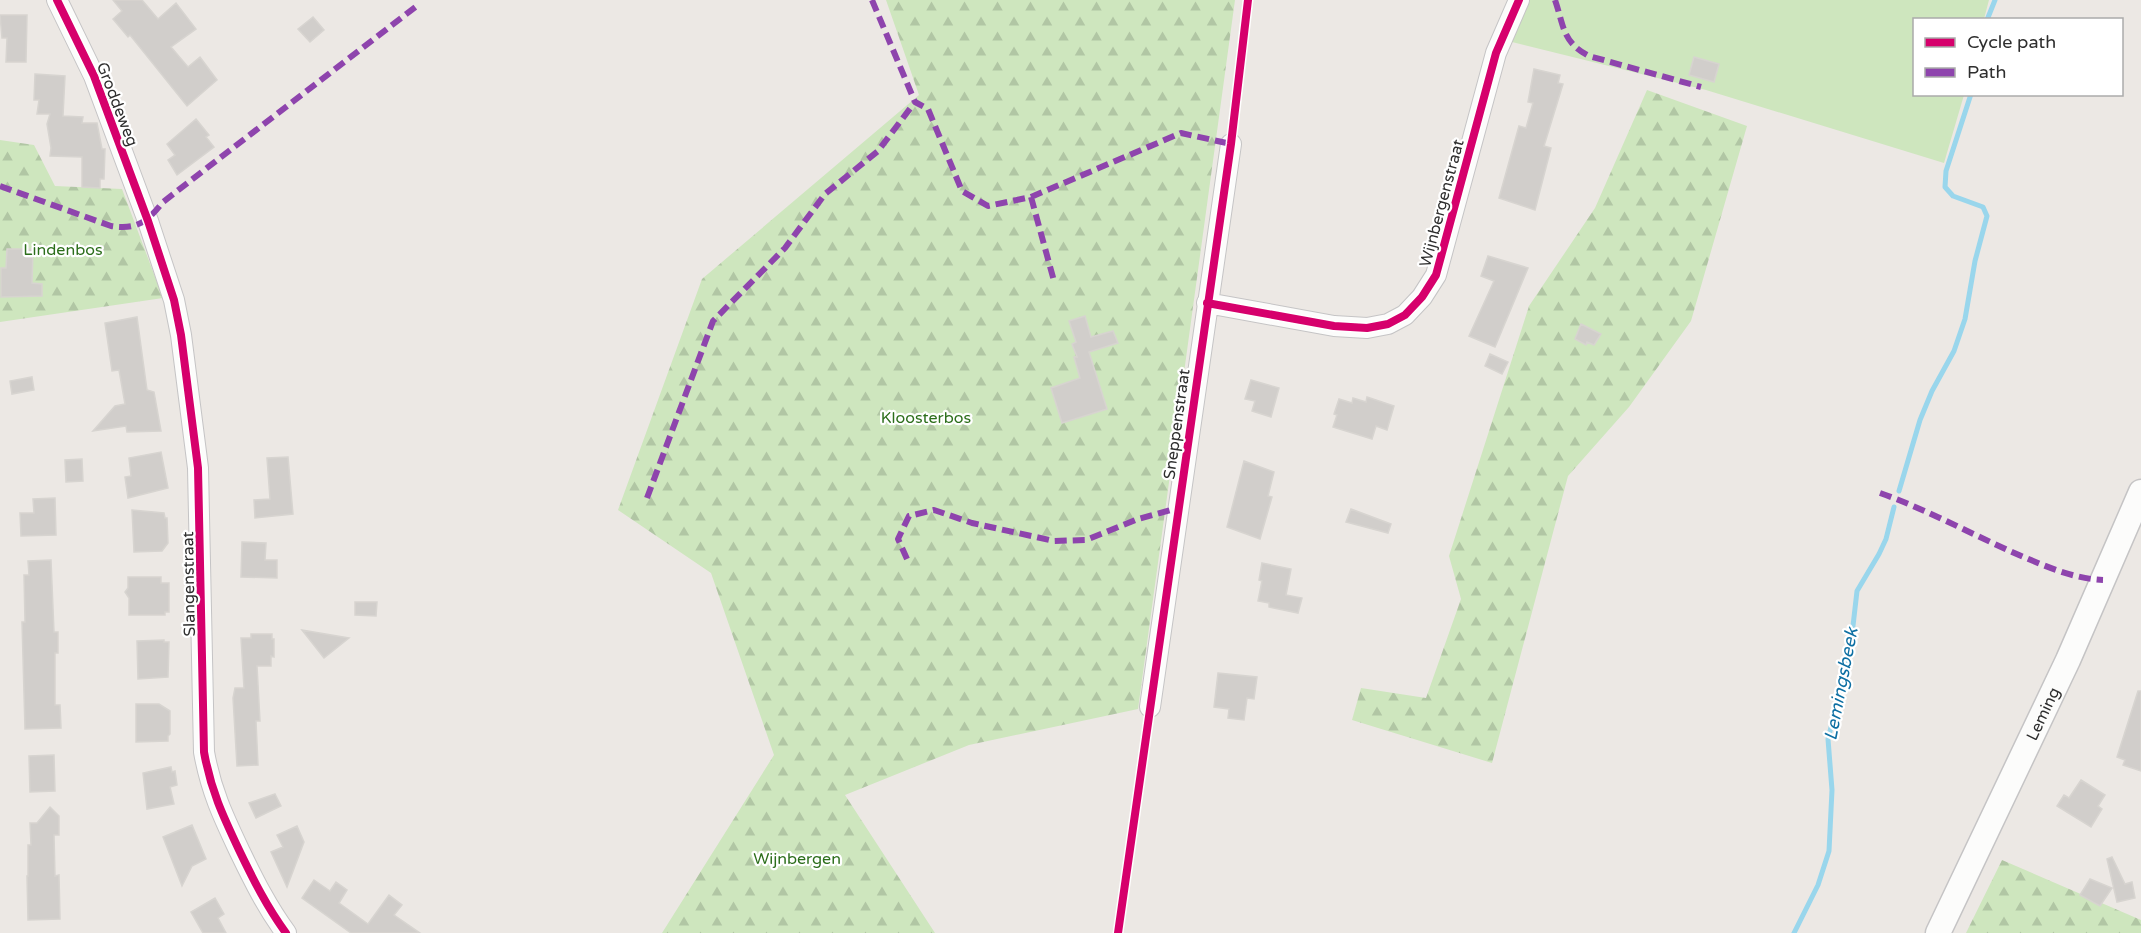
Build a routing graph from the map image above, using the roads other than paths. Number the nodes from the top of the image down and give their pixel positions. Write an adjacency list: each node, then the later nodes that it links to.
1 (57, 0): 4 (street, Groddeweg)
2 (1519, 0): 5 (street, Wijnbergenstraat)
3 (1231, 144): 5 (street, Sneppenstraat)
4 (148, 221): 8 (street, Slangenstraat)
5 (1207, 303): 7 (street, Sneppenstraat)
6 (2141, 492): 9 (street, Leming)
7 (1150, 707)
8 (286, 933)
9 (1938, 933)

